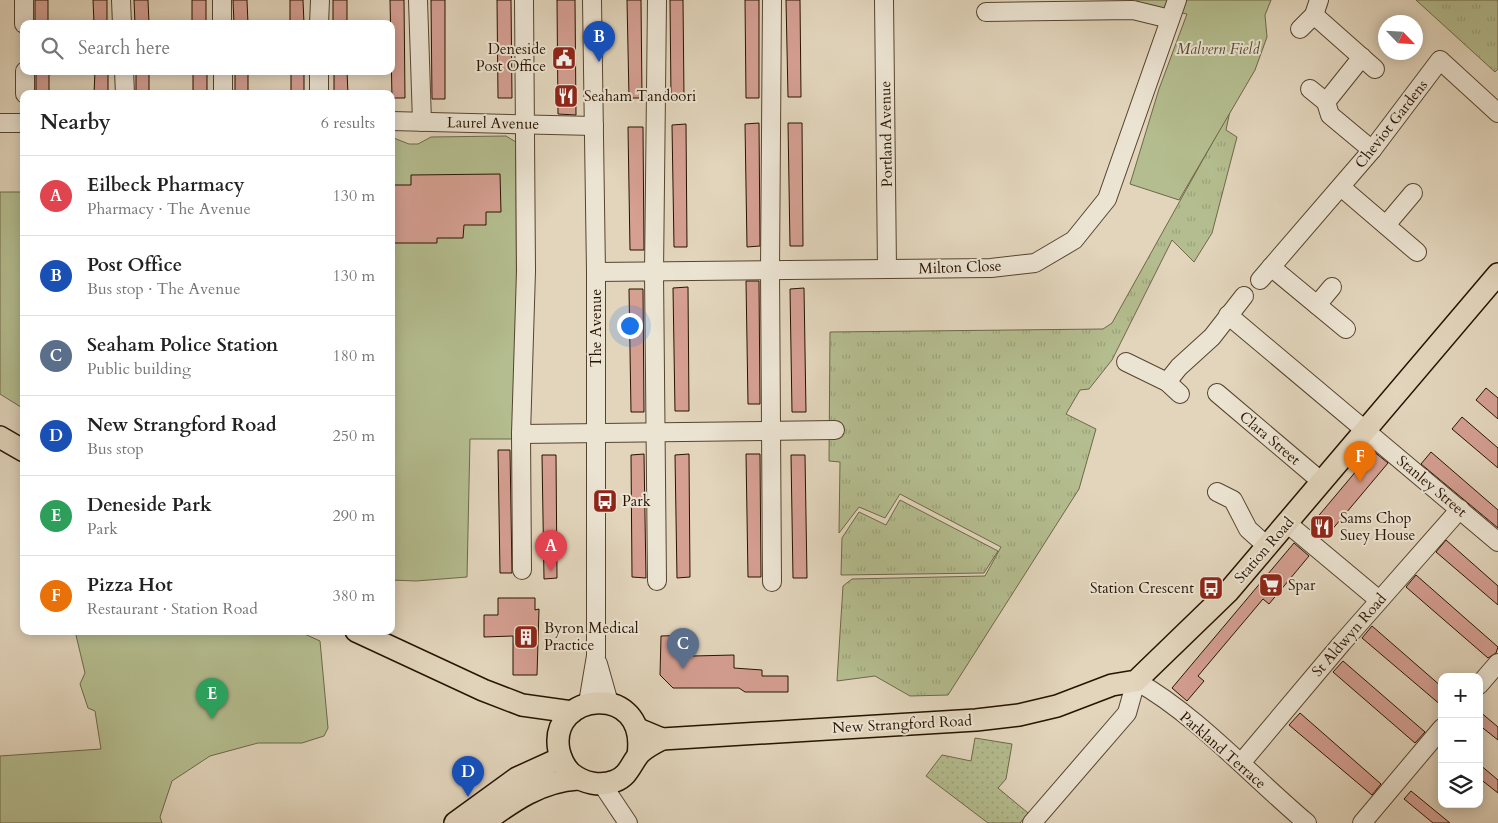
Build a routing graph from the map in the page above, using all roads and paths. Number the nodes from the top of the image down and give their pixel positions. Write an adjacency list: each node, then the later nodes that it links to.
1 (24, 0): 15 (street)
2 (122, 0): 16 (street)
3 (222, 0): 17 (street)
4 (320, 0): 18 (street)
5 (418, 0): 34 (street)
6 (524, 0): 37 (street)
7 (592, 0): 38 (street, The Avenue)
8 (657, 0): 47 (street)
9 (772, 0): 45 (street)
10 (884, 0): 44 (street, Portland Avenue)
11 (1176, 0): 14 (street, Milton Close)
12 (1316, 8): 19 (street); 20 (street)
13 (986, 12): 14 (street)
14 (1170, 19): 44 (street, Milton Close)
15 (24, 20)
16 (122, 20)
17 (222, 20)
18 (319, 20)
19 (1300, 28)
20 (1362, 57): 21 (street); 31 (street)
21 (1375, 70)
22 (25, 75): 27 (street)
23 (124, 75): 28 (street)
24 (223, 75): 29 (street)
25 (319, 75): 30 (street)
26 (1310, 89): 31 (street)
27 (26, 90)
28 (125, 90)
29 (223, 90)
30 (319, 90)
31 (1326, 102): 39 (street)
32 (1498, 112): 39 (street, Cheviot Gardens)
33 (395, 121): 34 (street, Laurel Avenue)
34 (422, 122): 37 (street, Laurel Avenue)
35 (0, 123): 36 (street)
36 (20, 123)
37 (526, 124): 38 (street, Laurel Avenue); 63 (street)
38 (594, 126): 46 (street, The Avenue)
39 (1372, 150): 40 (street, Cheviot Gardens)
40 (1341, 186): 42 (street); 51 (street, Cheviot Gardens)
41 (1413, 193): 42 (street)
42 (1386, 226): 43 (street)
43 (1417, 252)
44 (887, 269): 45 (street, Milton Close)
45 (770, 270): 47 (street, Milton Close); 60 (street)
46 (596, 272): 47 (street, Milton Close); 62 (street, The Avenue)
47 (654, 272): 61 (street)
48 (1498, 274): 59 (main road, Station Road)
49 (1332, 286): 51 (street)
50 (1244, 296): 52 (street)
51 (1317, 305): 53 (street, Cheviot Gardens)
52 (1228, 315): 55 (street); 59 (street, Stanley Street)
53 (1346, 329)
54 (1126, 362): 55 (street)
55 (1166, 382): 57 (street)
56 (1217, 393): 66 (street, Clara Street)
57 (1180, 394)
58 (836, 430): 60 (street)
59 (1366, 430): 66 (main road, Station Road); 68 (street, Stanley Street)
60 (772, 431): 61 (street); 74 (street)
61 (656, 432): 62 (street); 73 (street)
62 (595, 433): 63 (street); 77 (street, The Avenue)
63 (521, 434): 72 (street)
64 (0, 437): 65 (main road)
65 (20, 449)
66 (1322, 482): 69 (main road, Station Road)
67 (1217, 492): 71 (street)
68 (1460, 509): 70 (street, Stanley Street); 75 (street, St Aldwyn Road)
69 (1288, 524): 71 (main road, Station Road); 75 (street)
70 (1498, 542)
71 (1268, 547): 80 (main road, Station Road)
72 (522, 570)
73 (657, 581)
74 (772, 582)
75 (1379, 600): 90 (street, St Aldwyn Road)
76 (365, 635): 82 (main road)
77 (596, 656): 81 (street, The Avenue); 83 (street, The Avenue)
78 (1498, 663): 79 (street)
79 (1483, 680)
80 (1136, 681): 87 (main road, New Strangford Road); 90 (street, Parkland Terrace); 96 (street)
81 (609, 703): 83 (main road); 84 (main road)
82 (522, 705): 83 (main road); 85 (main road)
83 (580, 707): 85 (main road)
84 (638, 729): 87 (main road, New Strangford Road); 88 (main road)
85 (560, 730): 89 (main road)
86 (1438, 733): 98 (street)
87 (662, 739): 88 (main road)
88 (638, 755): 92 (main road)
89 (560, 758): 91 (main road); 94 (main road)
90 (1241, 763): 97 (street, Parkland Terrace)
91 (578, 779): 92 (main road); 95 (main road)
92 (611, 781): 93 (street)
93 (623, 818)
94 (455, 823)
95 (483, 823)
96 (1032, 823)
97 (1307, 823)
98 (1362, 823)

